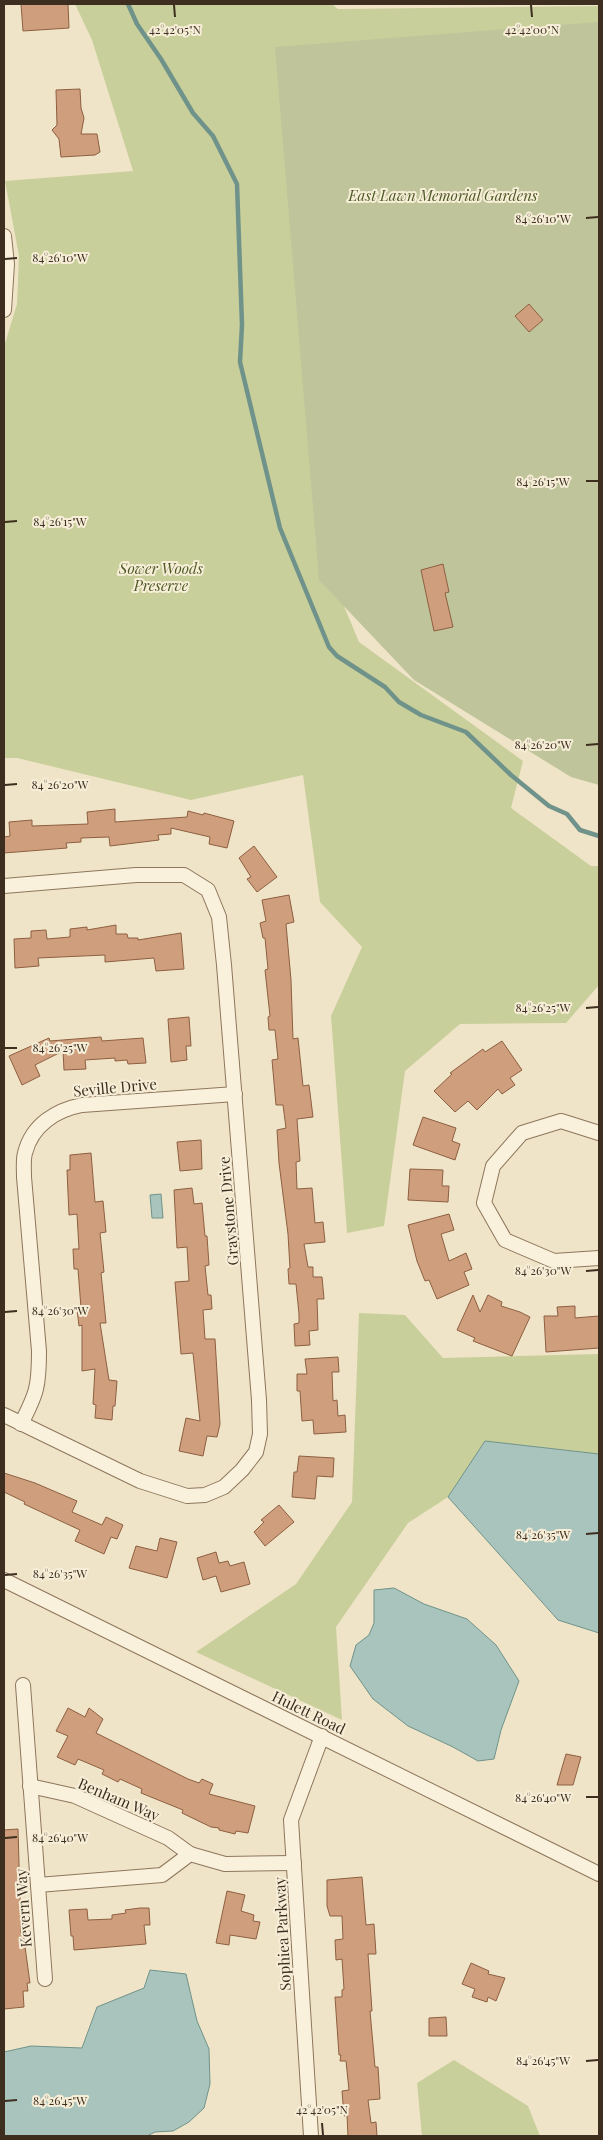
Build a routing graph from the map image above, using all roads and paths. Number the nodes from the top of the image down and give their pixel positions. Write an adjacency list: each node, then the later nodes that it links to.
1 (4, 236): 2 (street)
2 (4, 310)
3 (4, 886): 4 (street, Graystone Drive)
4 (235, 1094): 8 (street, Seville Drive); 8 (street, Graystone Drive)
5 (599, 1133): 6 (street)
6 (599, 1258)
7 (4, 1415): 8 (street, Graystone Drive)
8 (22, 1424)
9 (4, 1580): 11 (street, Hulett Road)
10 (23, 1686): 12 (street, Kevern Way)
11 (322, 1736): 14 (street, Sophiea Parkway); 15 (street, Hulett Road)
12 (30, 1786): 13 (street, Benham Way); 16 (street, Kevern Way)
13 (190, 1854): 14 (street, Benham Way); 16 (street)
14 (294, 1863): 18 (street, Sophiea Parkway)
15 (599, 1874)
16 (38, 1884): 17 (street, Kevern Way)
17 (45, 1979)
18 (311, 2136)

